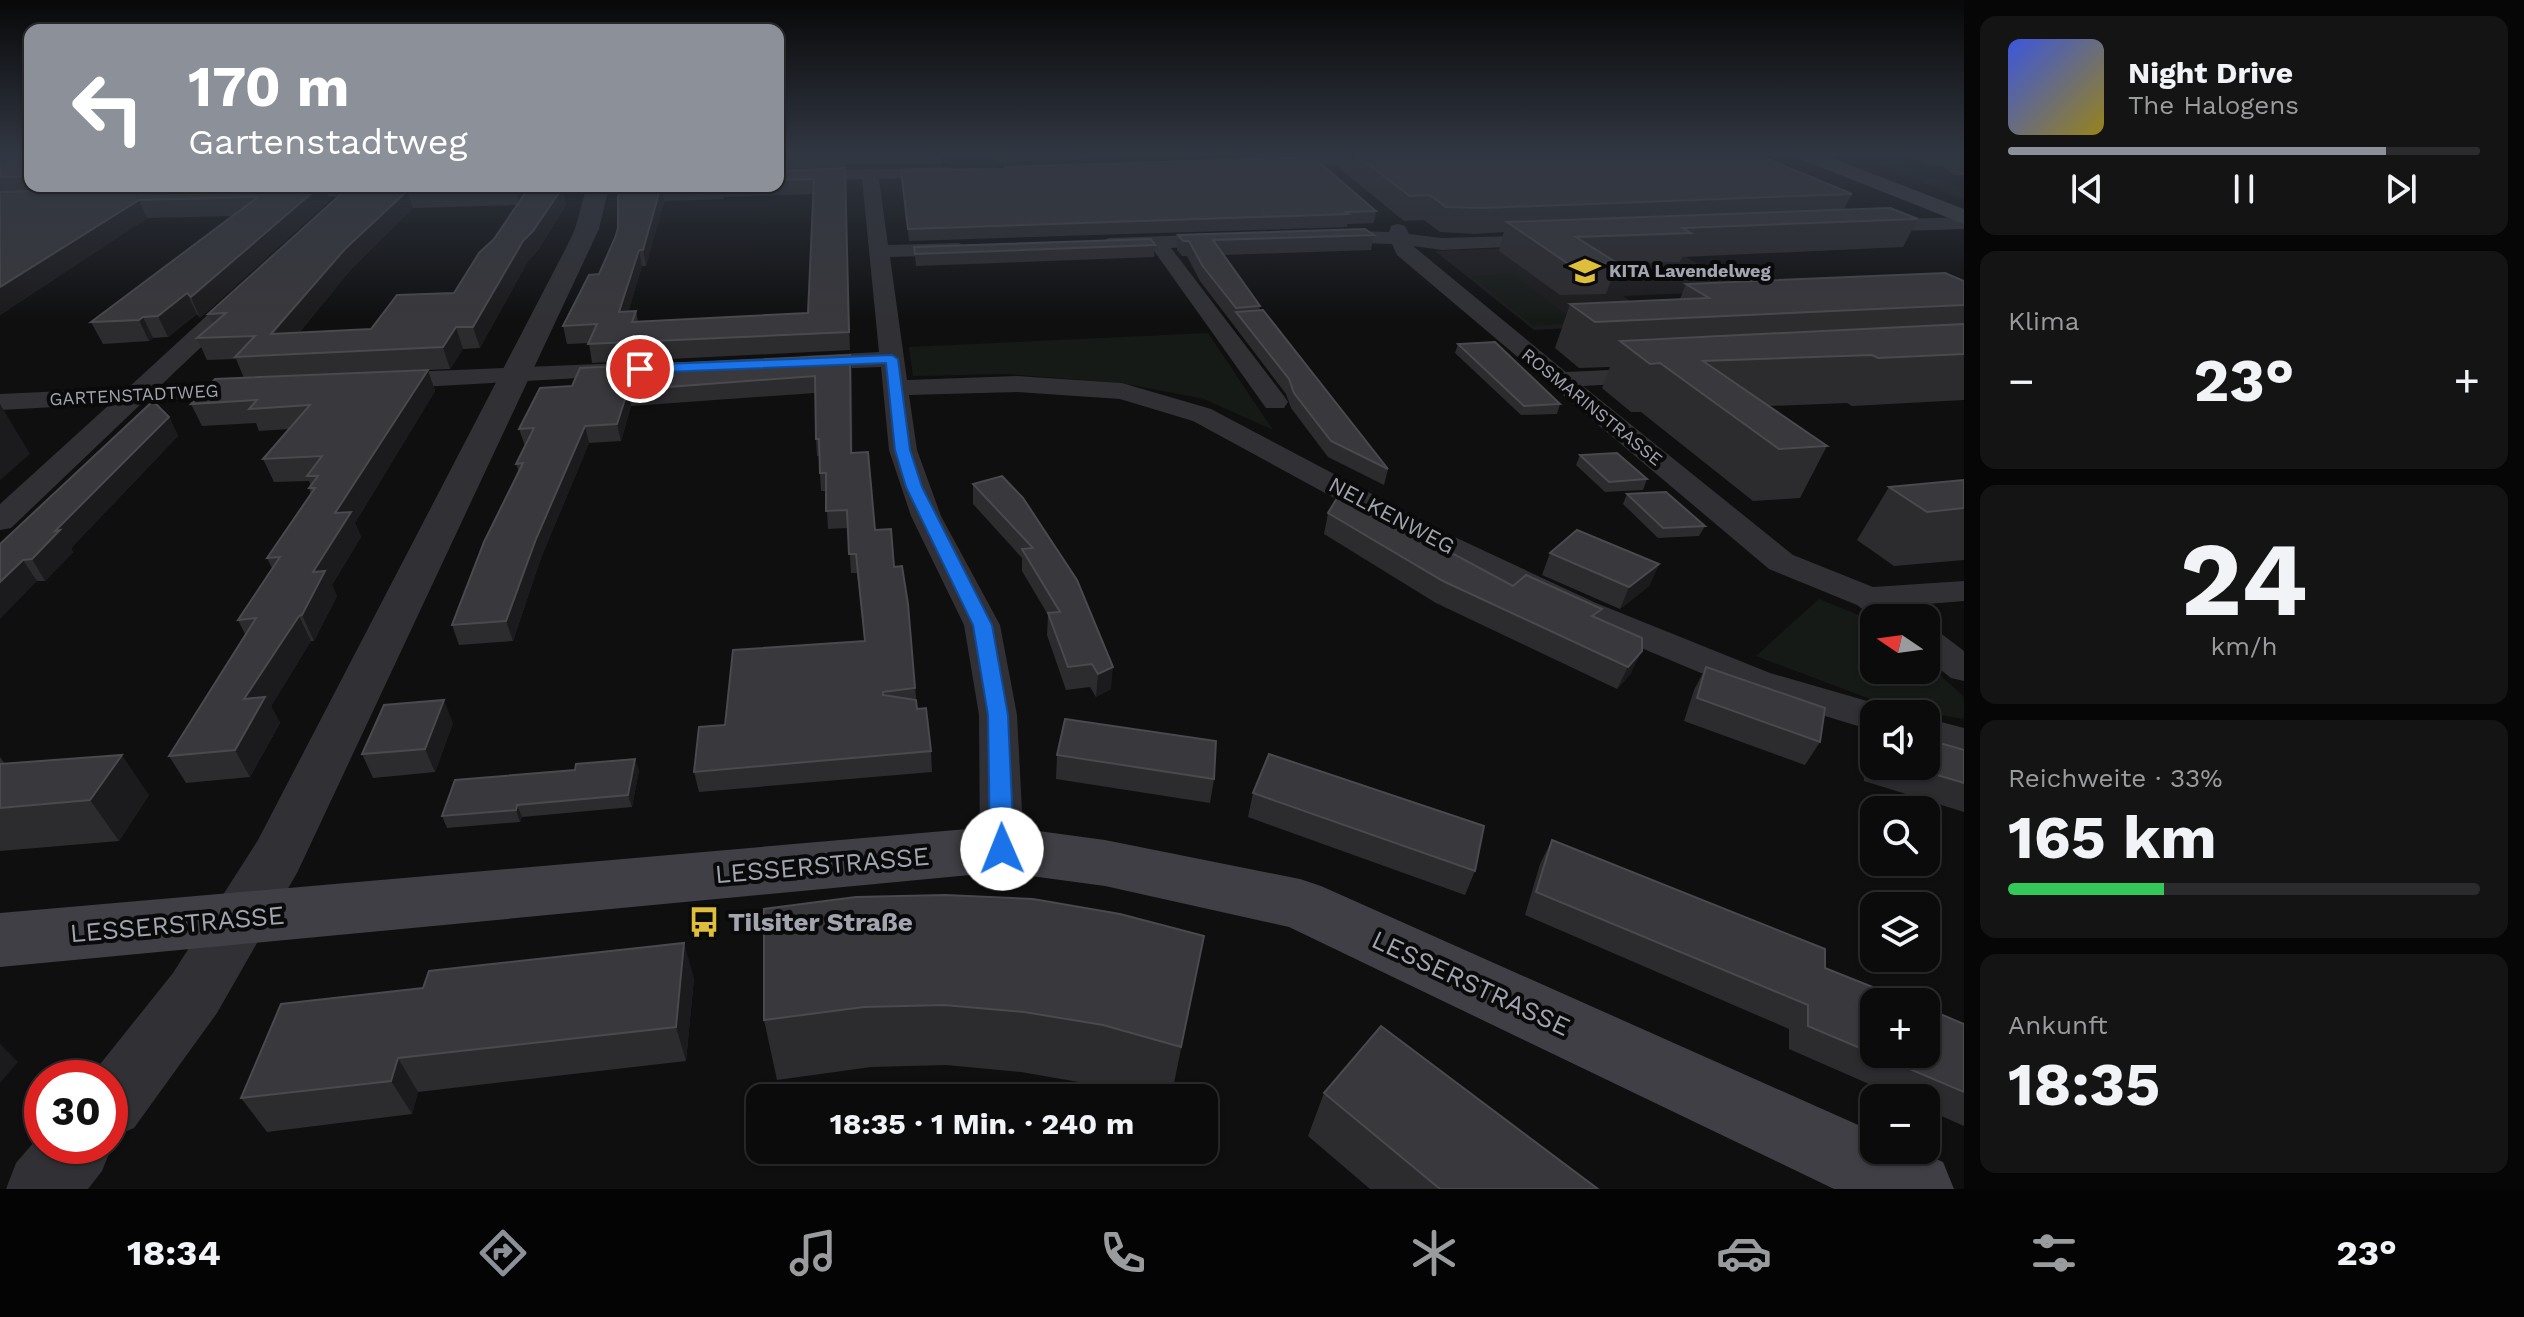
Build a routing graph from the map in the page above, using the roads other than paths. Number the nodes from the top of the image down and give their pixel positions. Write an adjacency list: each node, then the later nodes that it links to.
1 (592, 210): 19 (street)
2 (875, 210): 13 (street)
3 (1375, 210): 9 (street, ROSMARINSTRASSE)
4 (1964, 223): 5 (street)
5 (1847, 227)
6 (1315, 236): 9 (street)
7 (1236, 239): 10 (street)
8 (1566, 239): 9 (street)
9 (1400, 241): 20 (street, ROSMARINSTRASSE)
10 (1157, 242): 11 (street); 25 (street)
11 (1095, 244)
12 (972, 248): 13 (street)
13 (880, 251): 18 (street)
14 (262, 277): 23 (street)
15 (782, 364): 18 (street)
16 (640, 369): 19 (street)
17 (1683, 373): 20 (street)
18 (894, 374): 32 (street, NELKENWEG); 35 (street)
19 (514, 375): 21 (street); 36 (street)
20 (1558, 380): 28 (street, ROSMARINSTRASSE)
21 (356, 383)
22 (278, 387): 23 (street, GARTENSTADTWEG)
23 (136, 395): 24 (street, GARTENSTADTWEG); 26 (street)
24 (0, 402)
25 (1275, 402)
26 (0, 521)
27 (1964, 591): 28 (street)
28 (1869, 598): 29 (street, ROSMARINSTRASSE)
29 (1877, 604)
30 (1940, 651): 31 (street)
31 (1964, 669)
32 (1860, 713)
33 (1940, 736): 34 (street)
34 (1964, 742)
35 (1002, 849): 36 (main road, LESSERSTRASSE); 41 (main road, LESSERSTRASSE)
36 (240, 918): 37 (main road, LESSERSTRASSE); 38 (street)
37 (0, 940)
38 (128, 1081)
39 (62, 1164): 40 (street)
40 (42, 1189)
41 (1916, 1189)

